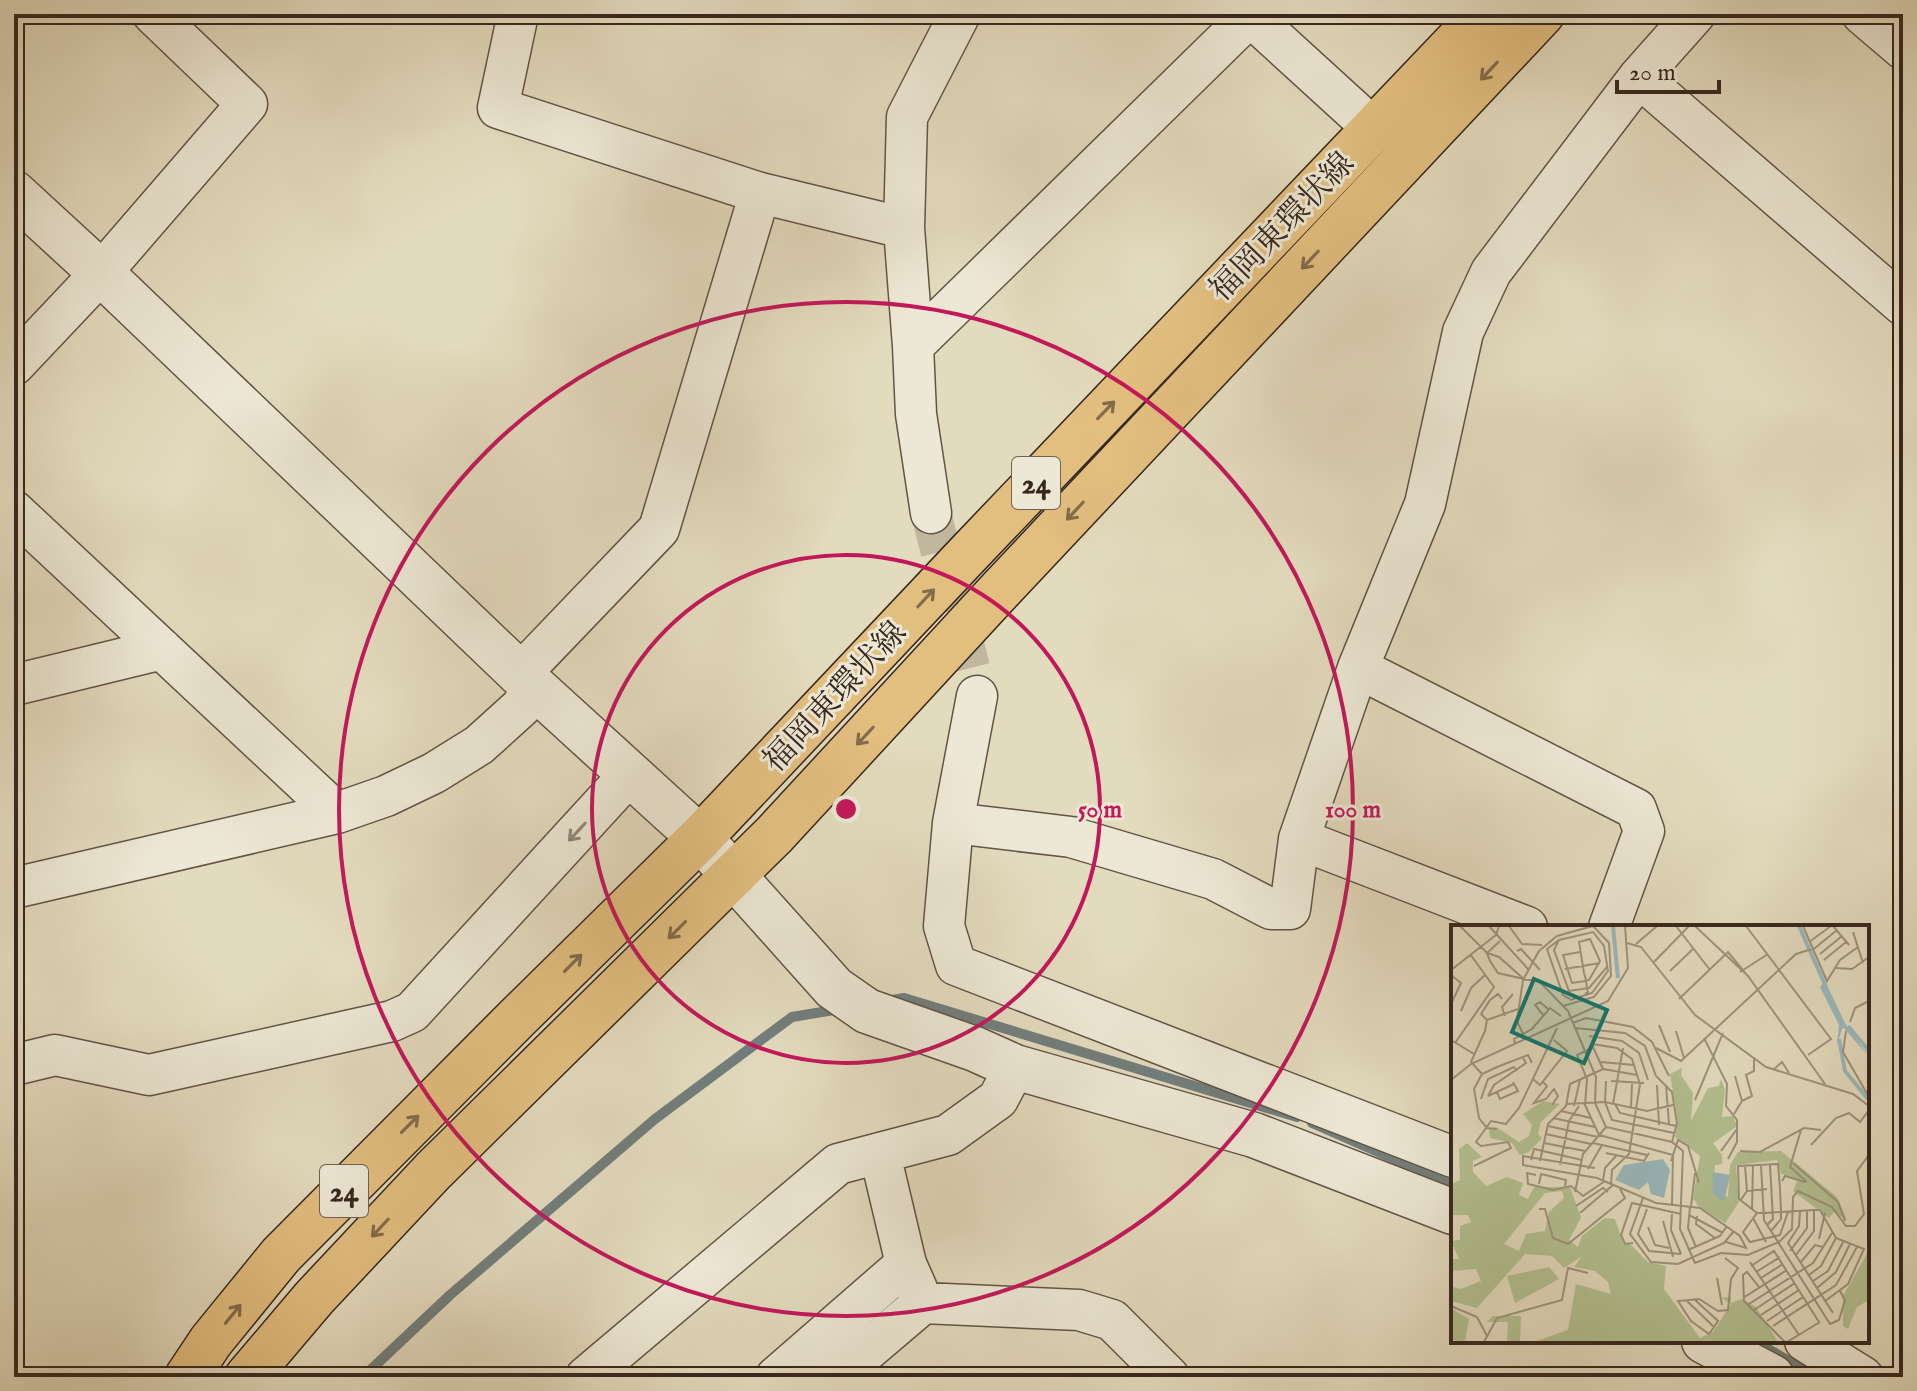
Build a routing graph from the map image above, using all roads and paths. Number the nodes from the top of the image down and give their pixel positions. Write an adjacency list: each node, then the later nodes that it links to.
1 (153, 14): 15 (street)
2 (518, 14): 13 (street)
3 (960, 14): 14 (street)
4 (1483, 14): 11 (main road, 福岡東環状線 / 24)
5 (1542, 14): 31 (main road, 福岡東環状線 / 24, one-way to 31)
6 (1695, 14): 10 (street)
7 (1862, 14): 9 (street)
8 (1249, 15): 11 (street); 17 (street)
9 (1903, 49)
10 (1639, 77): 16 (street); 22 (street)
11 (1374, 129): 29 (main road, 福岡東環状線 / 24, one-way to 11)
12 (14, 193): 15 (street)
13 (760, 193): 14 (street); 23 (street)
14 (904, 228): 17 (street)
15 (101, 273): 18 (street); 23 (street)
16 (1903, 305)
17 (913, 346): 20 (street)
18 (14, 365)
19 (14, 511): 21 (street)
20 (931, 513)
21 (162, 649): 24 (street); 27 (street)
22 (1358, 668): 30 (street); 34 (street)
23 (527, 680): 26 (street); 27 (street)
24 (14, 685)
25 (977, 696): 28 (street)
26 (630, 774): 29 (street); 35 (street, one-way to 35)
27 (337, 813): 32 (street)
28 (953, 823): 30 (street); 38 (street)
29 (700, 838): 31 (street); 44 (main road, 福岡東環状線 / 24, one-way to 29)
30 (1299, 839): 33 (street)
31 (733, 875): 36 (street); 45 (main road, 福岡東環状線 / 24, one-way to 45)
32 (14, 888)
33 (1522, 925)
34 (1610, 925)
35 (14, 1065)
36 (1015, 1067): 37 (street); 39 (street)
37 (880, 1154): 40 (street); 46 (street)
38 (1451, 1156)
39 (1451, 1211)
40 (906, 1264): 41 (street); 47 (street)
41 (923, 1303): 48 (street); 49 (street)
42 (1708, 1343): 50 (street)
43 (1808, 1343): 51 (street)
44 (187, 1377)
45 (247, 1377)
46 (586, 1377)
47 (776, 1377)
48 (836, 1377)
49 (1169, 1377)
50 (1772, 1377)
51 (1863, 1377)

